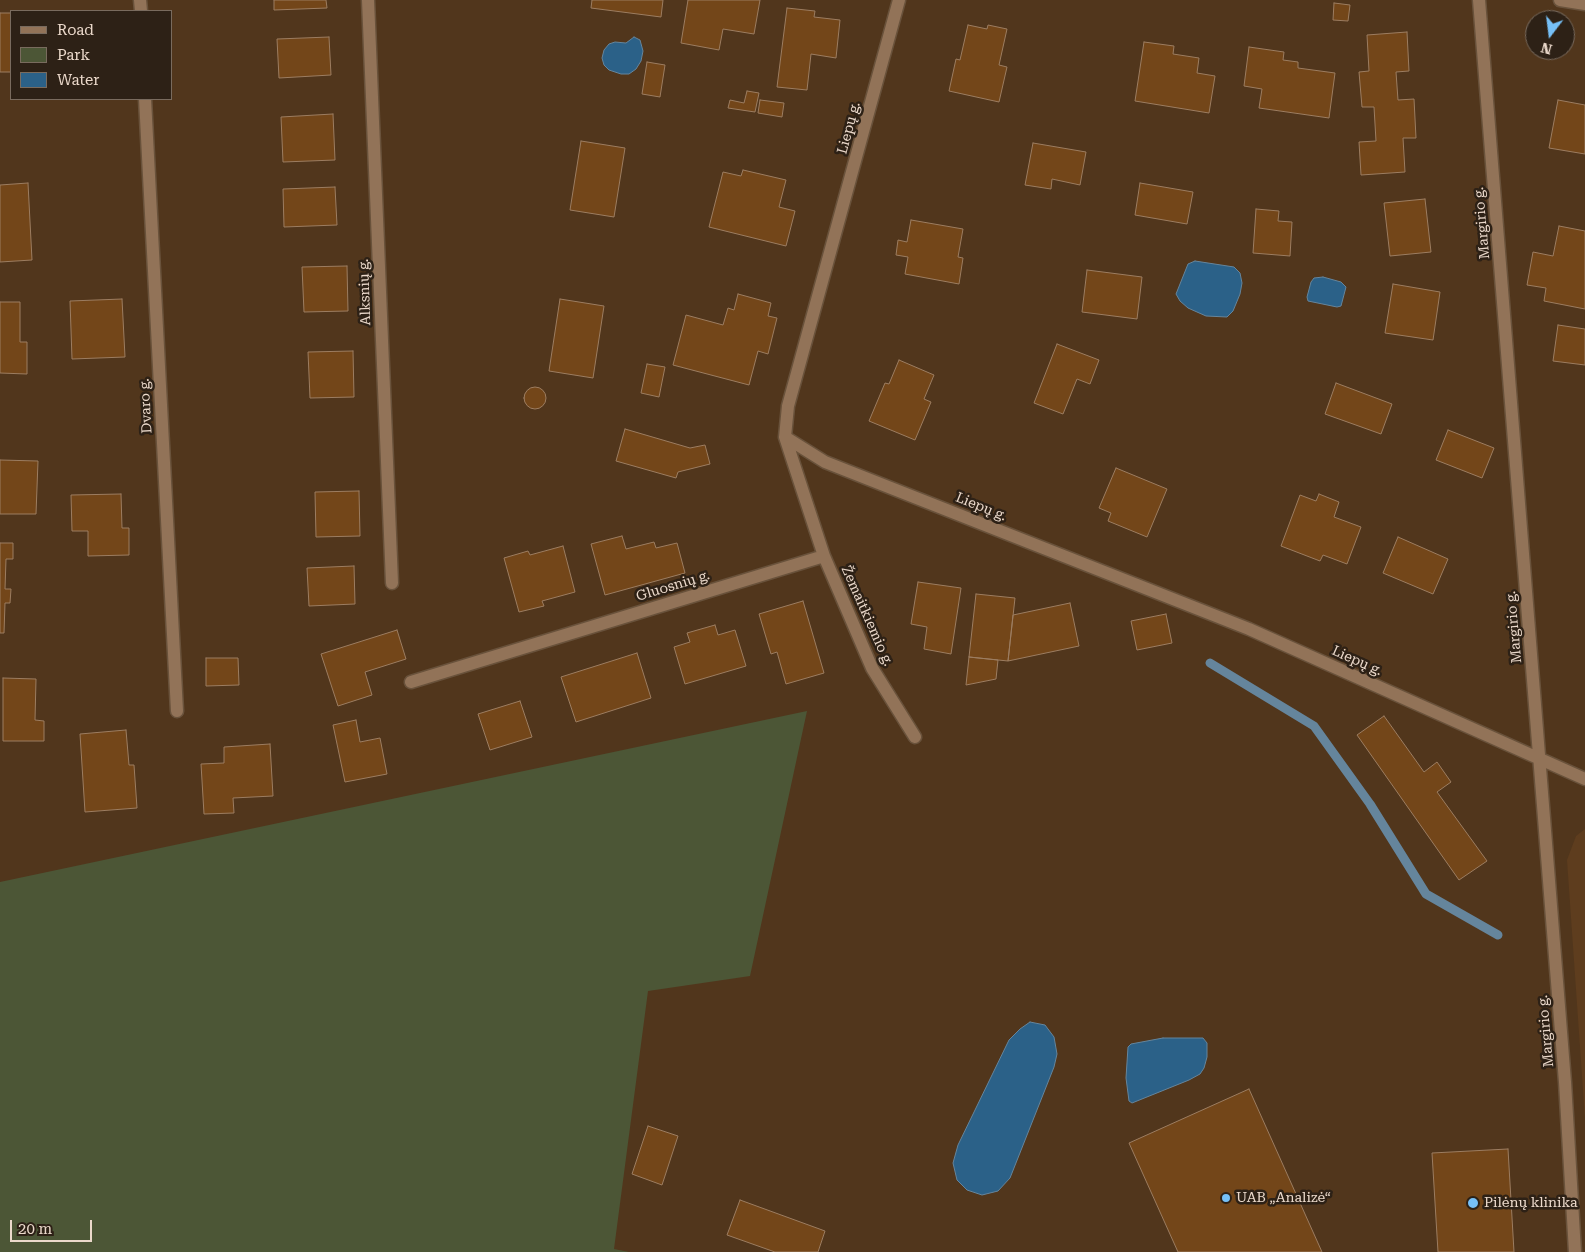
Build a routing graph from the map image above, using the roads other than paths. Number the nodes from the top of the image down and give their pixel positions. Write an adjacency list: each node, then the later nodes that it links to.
1 (368, 0): 9 (street, Alksnių g.)
2 (899, 0): 7 (street, Liepų g.)
3 (1479, 0): 13 (street, Margirio g.)
4 (1560, 0): 5 (street)
5 (1585, 4)
6 (145, 100): 11 (street, Dvaro g.)
7 (785, 437): 8 (street); 13 (street, Liepų g.)
8 (824, 556): 10 (street, Gluosnių g.); 12 (street, Žemaitkiemio g.)
9 (392, 583)
10 (411, 682)
11 (177, 711)
12 (915, 738)
13 (1540, 759): 14 (street, Liepų g.); 15 (street, Margirio g.)
14 (1585, 779)
15 (1575, 1252)

